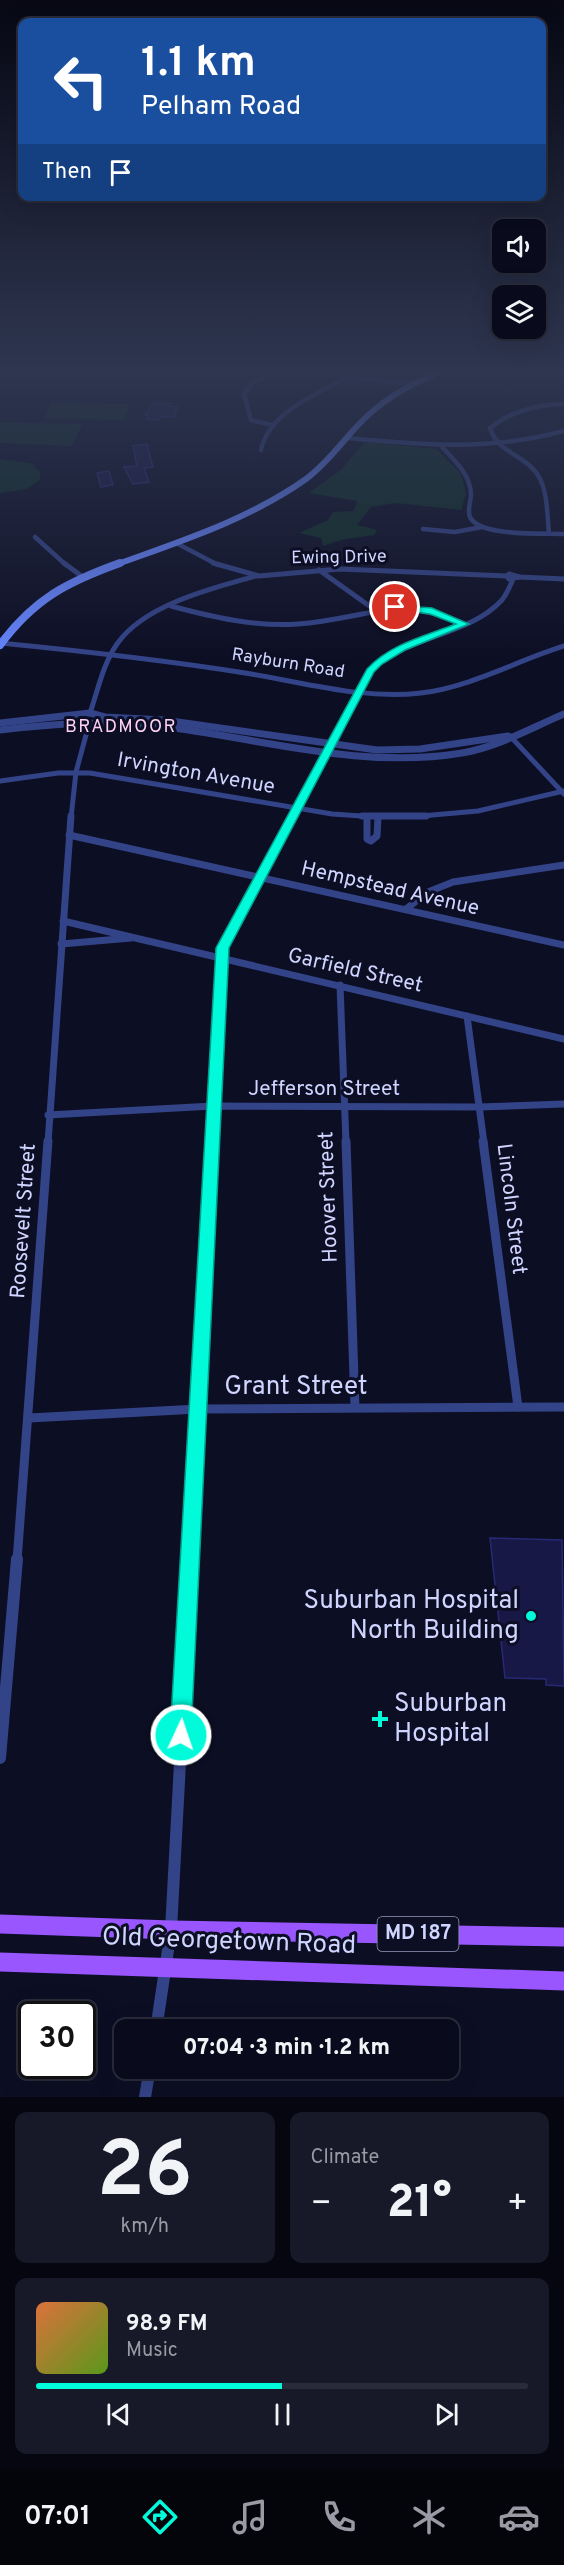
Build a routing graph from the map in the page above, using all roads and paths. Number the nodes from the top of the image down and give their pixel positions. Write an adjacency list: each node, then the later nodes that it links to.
1 (323, 465): 9 (main road)
2 (457, 465): 4 (street)
3 (527, 465): 6 (street)
4 (482, 527): 5 (street); 6 (street)
5 (423, 529)
6 (549, 533): 7 (street)
7 (564, 534)
8 (35, 537): 13 (street)
9 (178, 544): 11 (street, Ewing Drive); 13 (main road)
10 (319, 570): 11 (street, Ewing Drive); 12 (street, Ewing Drive); 16 (street)
11 (259, 576): 15 (street, Roosevelt Street)
12 (513, 577): 14 (street, Ewing Drive); 17 (street)
13 (84, 578): 18 (main road)
14 (564, 579)
15 (171, 606): 16 (street); 20 (street, Roosevelt Street)
16 (375, 610): 17 (street)
17 (465, 624): 21 (street)
18 (0, 644): 20 (street, Rayburn Road)
19 (564, 646): 21 (street, Rayburn Road)
20 (112, 653): 21 (street, Rayburn Road); 23 (street, Roosevelt Street)
21 (359, 690): 27 (street)
22 (564, 714): 26 (street)
23 (89, 719): 24 (street); 25 (street); 27 (street); 28 (street, Roosevelt Street)
24 (0, 723)
25 (0, 730)
26 (510, 736): 27 (street); 30 (street)
27 (328, 749): 31 (street)
28 (76, 772): 29 (street, Irvington Avenue); 31 (street, Irvington Avenue); 34 (street, Roosevelt Street)
29 (0, 780)
30 (563, 792): 33 (street, Irvington Avenue)
31 (296, 808): 32 (street, Irvington Avenue); 36 (street)
32 (368, 817): 33 (street, Irvington Avenue); 33 (street)
33 (378, 817)
34 (69, 835): 36 (street, Hempstead Avenue); 38 (street, Roosevelt Street)
35 (564, 866): 37 (street)
36 (260, 877): 37 (street, Hempstead Avenue); 42 (street)
37 (406, 909): 41 (street, Hempstead Avenue)
38 (63, 921): 39 (street, Garfield Street); 40 (street, Roosevelt Street)
39 (138, 937): 40 (street, Garfield Street); 42 (street, Garfield Street)
40 (61, 944): 50 (street, Roosevelt Street)
41 (564, 945)
42 (222, 958): 43 (street, Garfield Street); 47 (street)
43 (340, 986): 44 (street, Garfield Street); 48 (street, Hoover Street)
44 (467, 1016): 45 (street, Garfield Street); 49 (street, Lincoln Street)
45 (564, 1039)
46 (564, 1104): 49 (street, Jefferson Street)
47 (213, 1106): 48 (street, Jefferson Street); 50 (street, Jefferson Street); 54 (street)
48 (344, 1107): 49 (street, Jefferson Street); 51 (street, Hoover Street)
49 (479, 1107): 52 (street, Lincoln Street)
50 (48, 1116): 55 (street, Roosevelt Street)
51 (356, 1407): 52 (street, Grant Street); 54 (street, Grant Street)
52 (518, 1407): 53 (street, Grant Street)
53 (564, 1407)
54 (198, 1408): 55 (street, Grant Street); 58 (street)
55 (29, 1418): 56 (street, Roosevelt Street)
56 (0, 1758)
57 (0, 1924): 58 (main road, Old Georgetown Road / MD 187)
58 (171, 1930): 59 (main road, Old Georgetown Road / MD 187); 61 (street)
59 (564, 1937)
60 (0, 1962): 61 (main road, Old Georgetown Road / MD 187)
61 (167, 1967): 62 (main road, Old Georgetown Road / MD 187); 63 (street)
62 (564, 1981)
63 (158, 2019)
64 (148, 2079): 65 (street)
65 (145, 2097)

